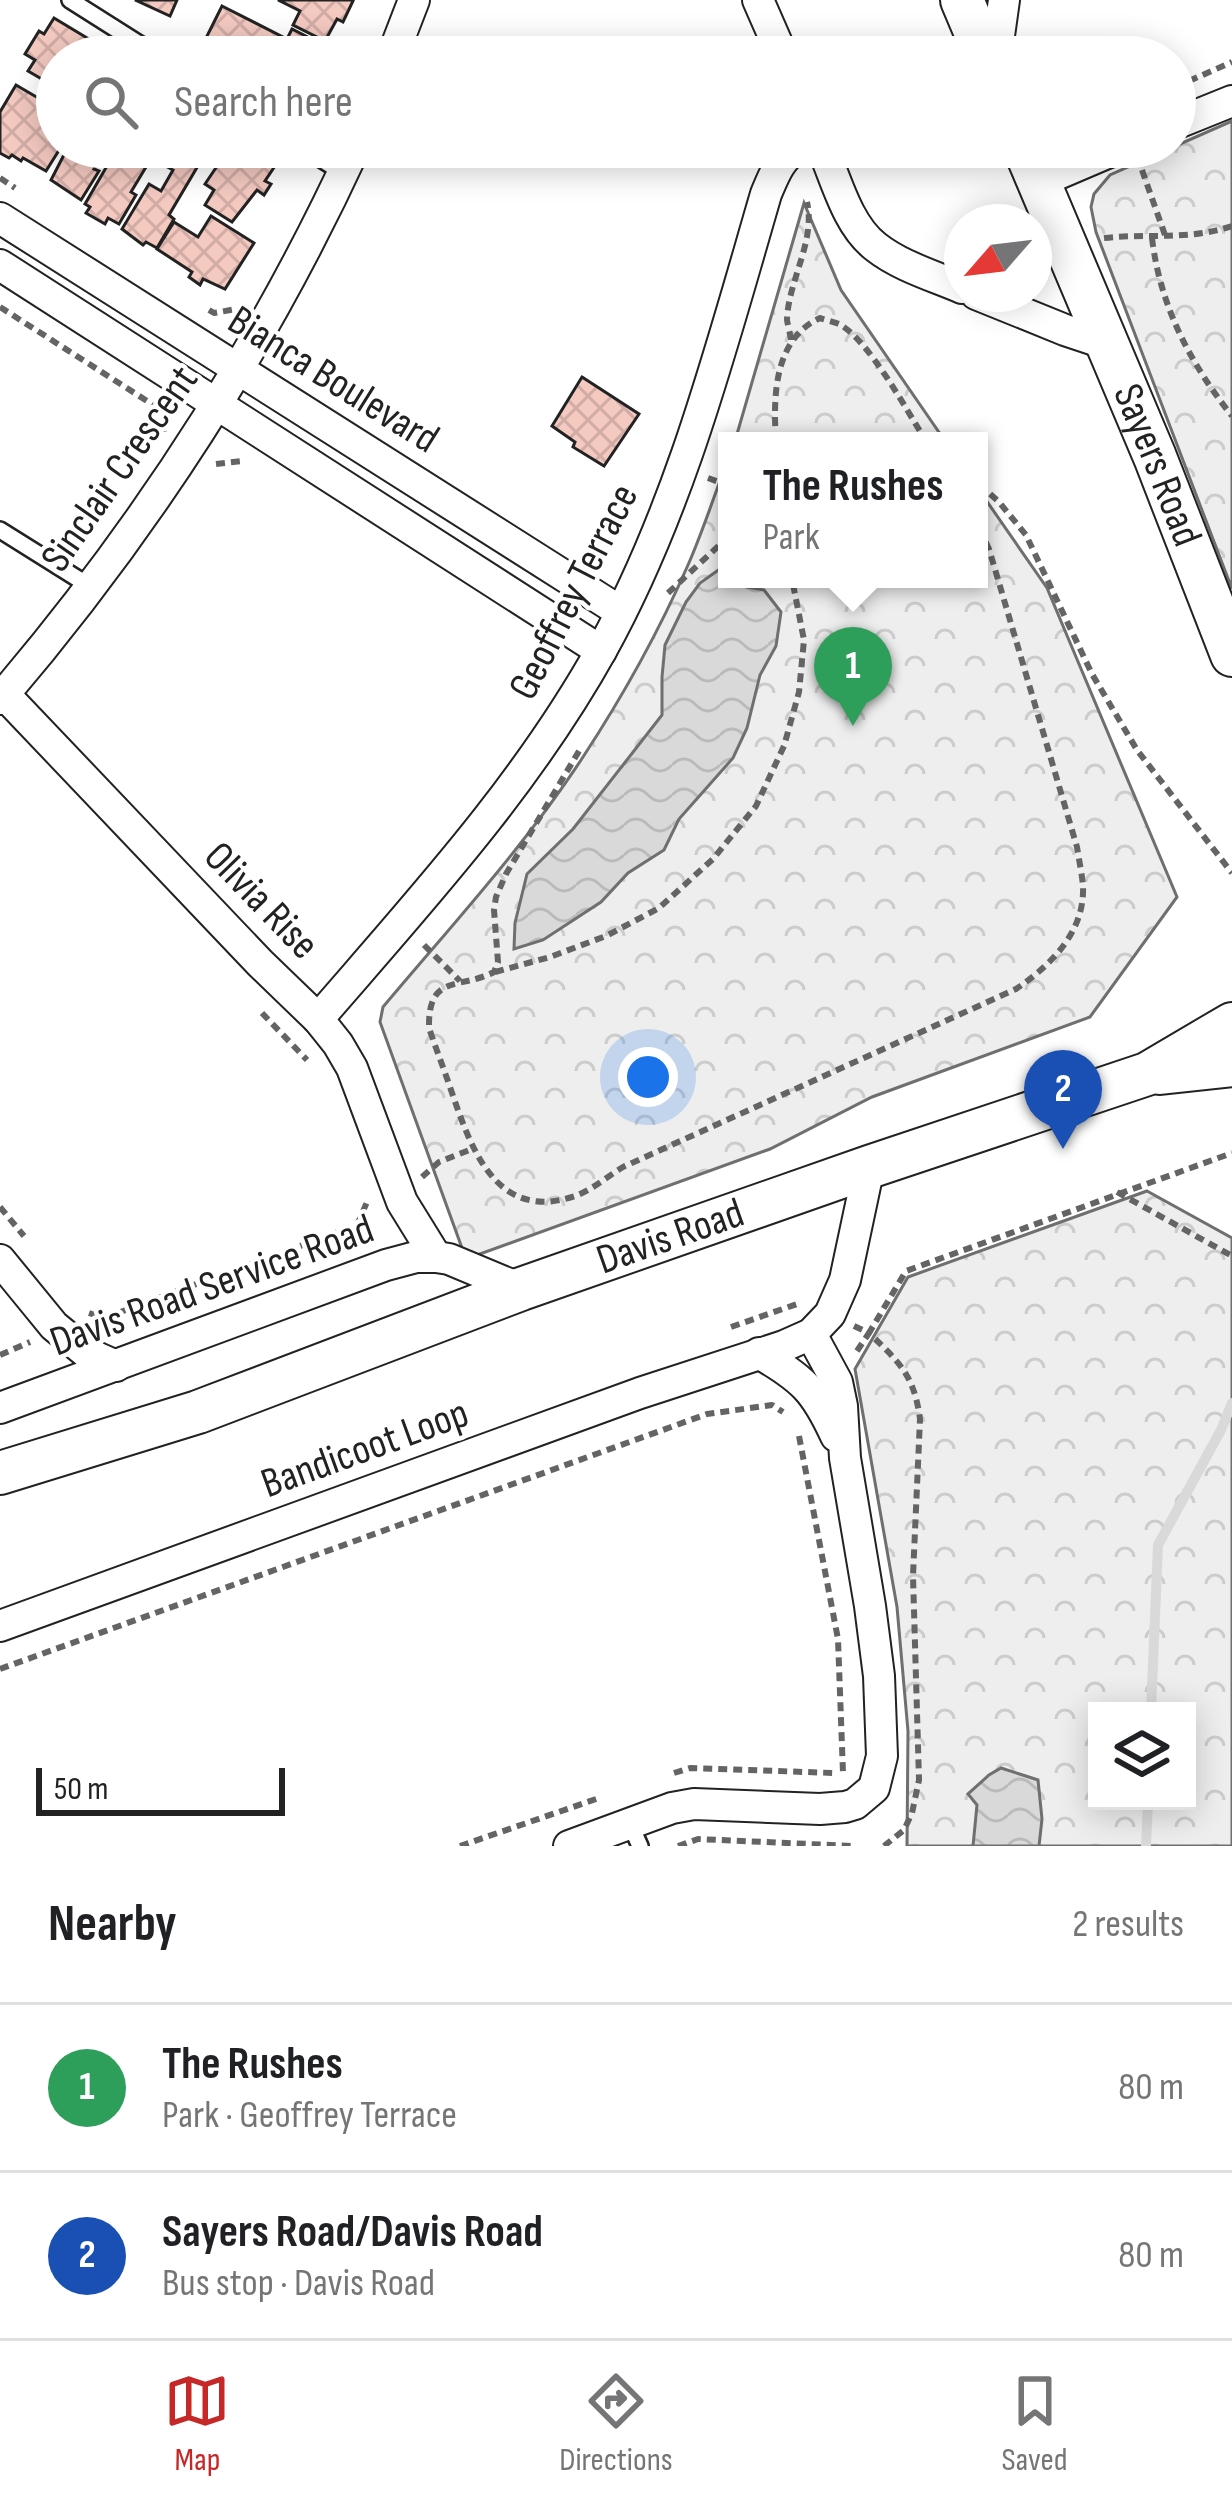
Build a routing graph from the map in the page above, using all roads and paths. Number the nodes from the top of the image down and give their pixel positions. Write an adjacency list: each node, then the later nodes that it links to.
1 (70, 0): 6 (lane)
2 (414, 0): 7 (street)
3 (758, 0): 8 (street)
4 (962, 0): 9 (main road)
5 (1004, 0): 10 (street)
6 (127, 36)
7 (400, 36)
8 (774, 36)
9 (977, 36)
10 (999, 36)
11 (1232, 62): 12 (path)
12 (1196, 78)
13 (1232, 100): 14 (street)
14 (1196, 115)
15 (345, 168): 33 (street, Sinclair Crescent)
16 (778, 168): 43 (street, Geoffrey Terrace)
17 (797, 168): 34 (path)
18 (831, 168): 29 (street)
19 (1033, 168): 27 (main road, Sayers Road)
20 (1136, 168): 26 (path)
21 (0, 178): 22 (path)
22 (20, 190)
23 (0, 218): 36 (street, Bianca Boulevard)
24 (1232, 226): 26 (path)
25 (1152, 238): 26 (path); 27 (path); 39 (path)
26 (1166, 238)
27 (1064, 242): 35 (main road, Sayers Road)
28 (0, 265): 38 (street, Bianca Boulevard)
29 (944, 280)
30 (194, 301): 33 (path)
31 (0, 307): 42 (path)
32 (1020, 312): 35 (street, Sayers Road)
33 (263, 326): 36 (street, Sinclair Crescent); 37 (path)
34 (791, 340): 40 (path); 41 (path)
35 (1107, 344): 55 (main road, Sayers Road)
36 (239, 371): 38 (street, Sinclair Crescent); 53 (street, Bianca Boulevard)
37 (315, 380)
38 (218, 403): 42 (street, Sinclair Crescent); 54 (street, Bianca Boulevard)
39 (1232, 416)
40 (776, 432)
41 (920, 432)
42 (190, 447): 44 (path); 50 (street, Sinclair Crescent)
43 (682, 468): 45 (path); 53 (street, Geoffrey Terrace)
44 (260, 472)
45 (718, 482)
46 (988, 492): 58 (path)
47 (0, 530): 50 (lane)
48 (718, 546): 52 (path)
49 (988, 547): 68 (path)
50 (91, 587): 56 (street, Sinclair Crescent)
51 (794, 588): 60 (path)
52 (659, 611)
53 (621, 612): 54 (street, Geoffrey Terrace)
54 (601, 651): 59 (street, Geoffrey Terrace)
55 (1232, 655)
56 (2, 697): 63 (street, Olivia Rise)
57 (586, 740): 60 (path)
58 (1232, 873)
59 (402, 922): 61 (path); 63 (street, Geoffrey Terrace)
60 (494, 972): 61 (path)
61 (460, 980): 68 (path)
62 (250, 1000): 65 (path)
63 (318, 1019): 71 (street, Olivia Rise)
64 (1232, 1024): 67 (main road, Davis Road)
65 (307, 1060)
66 (1232, 1065): 67 (main road, Davis Road)
67 (1147, 1074): 69 (main road, Davis Road)
68 (472, 1149): 71 (path)
69 (869, 1167): 76 (main road, Davis Road); 79 (street)
70 (1117, 1192): 72 (path)
71 (399, 1195): 73 (street, Olivia Rise); 75 (street); 77 (path)
72 (1232, 1256)
73 (436, 1257): 75 (street, Davis Road Service Road); 76 (street, Davis Road Service Road)
74 (0, 1260): 77 (street)
75 (386, 1265): 81 (street, Davis Road Service Road)
76 (521, 1289): 84 (main road, Davis Road)
77 (53, 1326): 81 (street); 82 (street)
78 (869, 1333): 96 (path)
79 (812, 1334): 80 (street, Bandicoot Loop); 85 (street)
80 (759, 1353): 85 (street); 88 (street, Bandicoot Loop)
81 (116, 1366): 82 (street, Davis Road Service Road)
82 (54, 1388): 83 (street, Davis Road Service Road)
83 (0, 1408)
84 (198, 1412): 86 (main road, Davis Road); 87 (main road, Davis Road)
85 (845, 1458): 90 (street)
86 (0, 1473)
87 (0, 1503)
88 (0, 1626)
89 (0, 1669): 90 (path)
90 (845, 1807): 91 (street)
91 (635, 1835): 93 (street)
92 (809, 1845): 94 (path); 95 (path)
93 (569, 1846)
94 (678, 1846)
95 (853, 1846)
96 (884, 1846)

